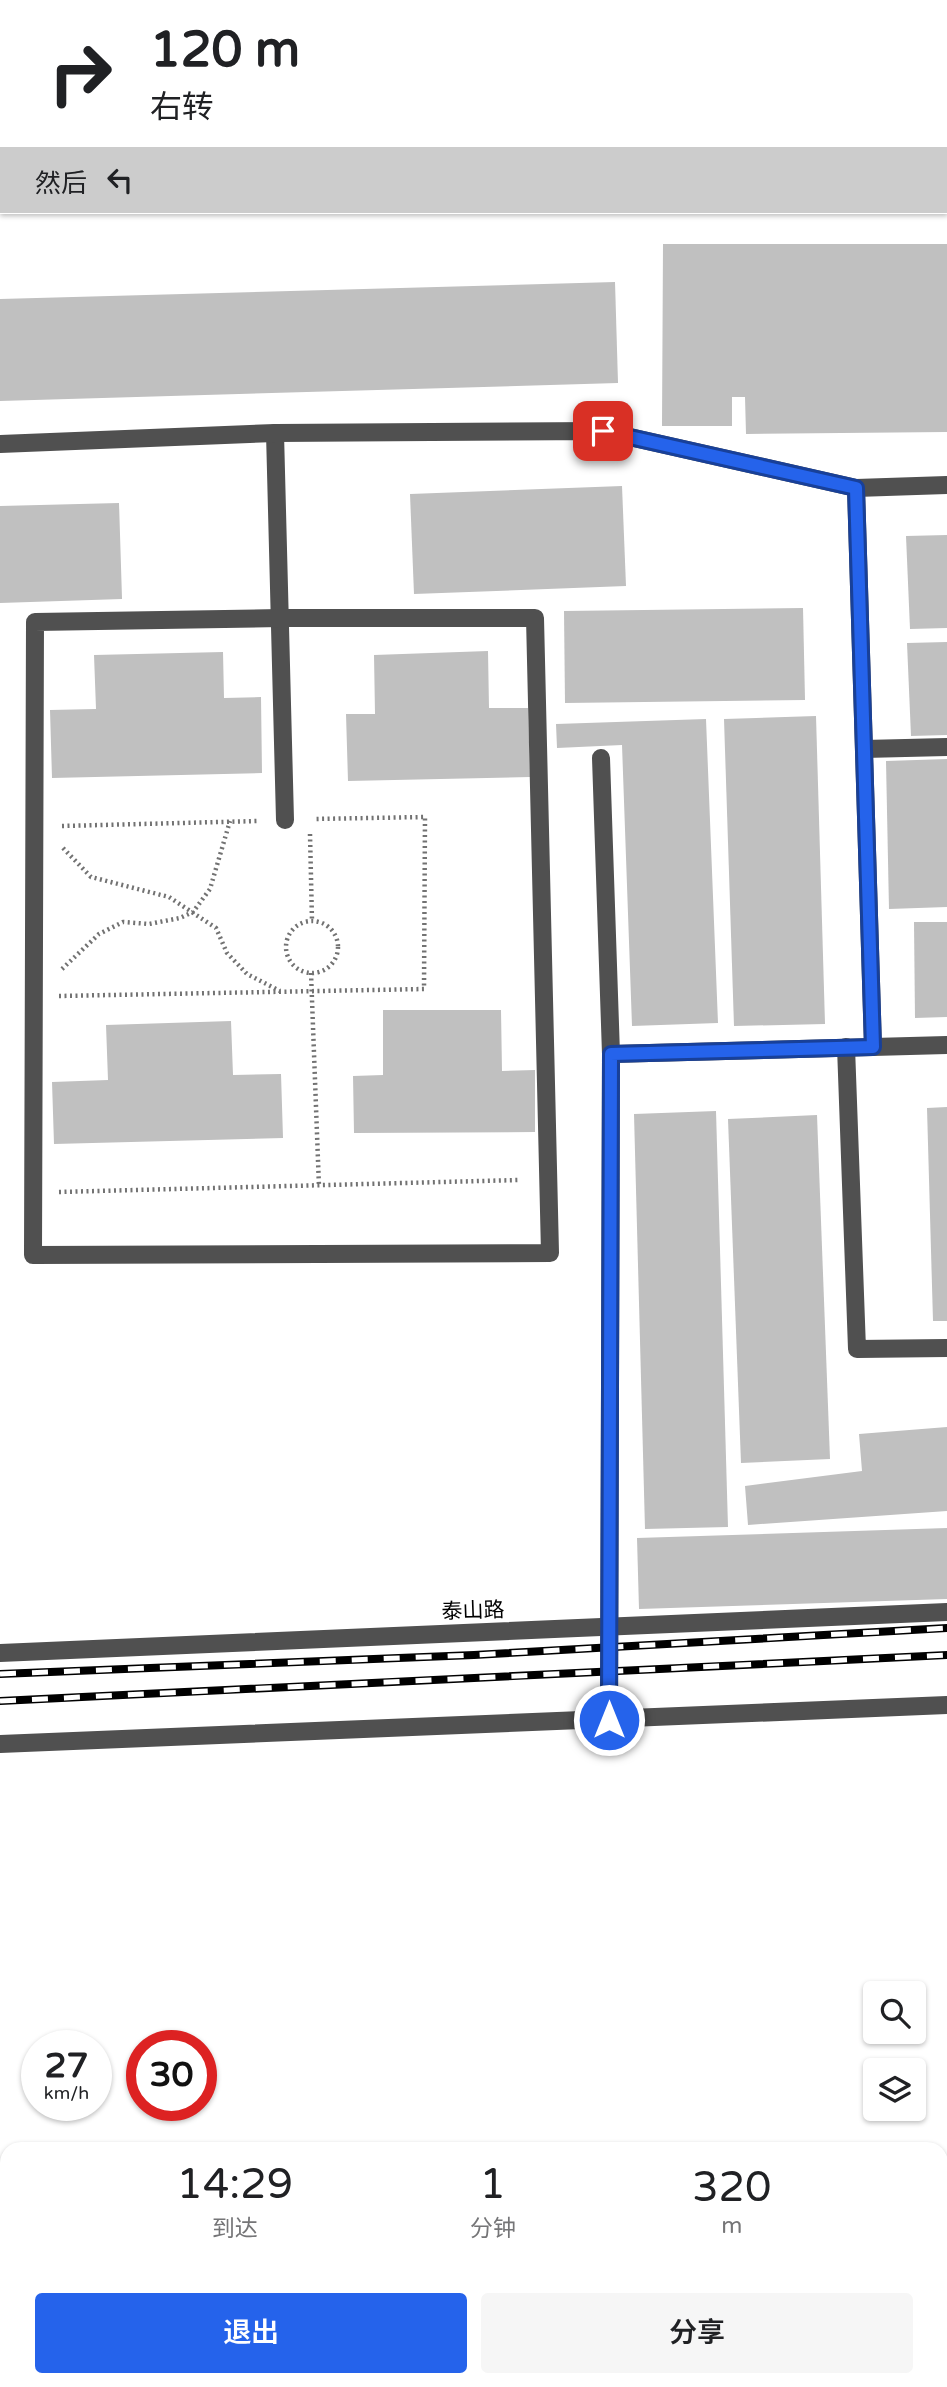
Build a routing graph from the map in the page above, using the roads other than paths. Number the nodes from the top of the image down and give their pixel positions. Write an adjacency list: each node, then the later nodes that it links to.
1 (275, 433): 2 (street); 4 (street); 5 (street)
2 (0, 444)
3 (947, 485): 4 (street)
4 (856, 488): 7 (street)
5 (280, 618): 5 (street); 9 (street)
6 (947, 747): 7 (street)
7 (864, 750): 12 (street)
8 (601, 758): 13 (street)
9 (285, 821)
10 (947, 1045): 12 (street)
11 (846, 1047): 12 (street); 13 (street); 14 (street)
12 (873, 1047)
13 (611, 1054): 16 (street)
14 (947, 1348)
15 (947, 1612): 16 (street, 泰山路)
16 (609, 1628): 17 (street, 泰山路); 19 (street)
17 (0, 1653)
18 (947, 1705): 19 (street)
19 (609, 1720): 20 (street)
20 (0, 1744)

